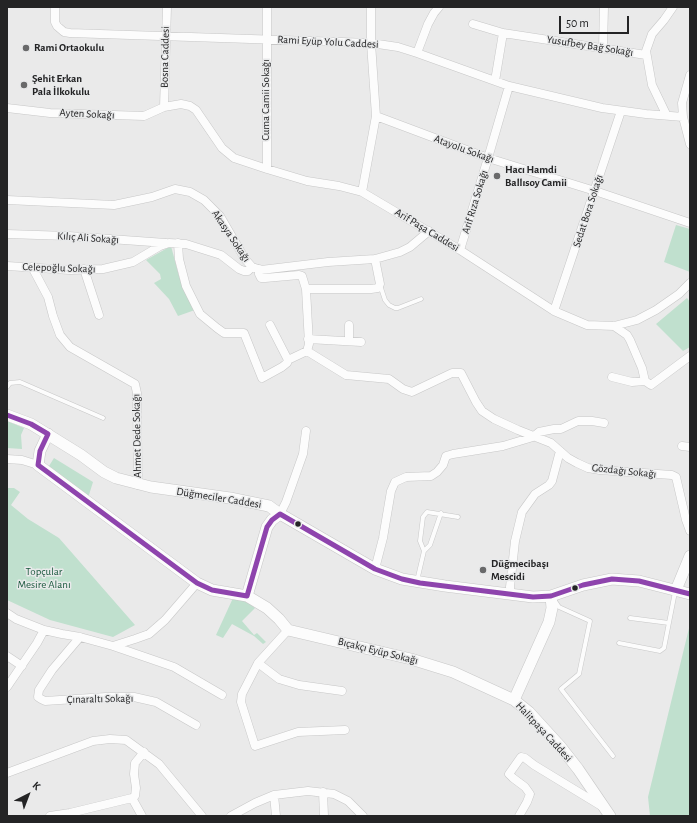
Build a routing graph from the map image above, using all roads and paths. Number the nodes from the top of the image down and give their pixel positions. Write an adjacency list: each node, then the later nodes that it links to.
1 (55, 7): 10 (street, Rami Eyüp Yolu Caddesi)
2 (167, 7): 10 (street, Bosna Caddesi)
3 (267, 7): 11 (street, Cuma Camii Sokağı)
4 (371, 7): 12 (street)
5 (439, 7): 14 (street)
6 (604, 7): 13 (street)
7 (673, 7): 15 (street)
8 (473, 24): 9 (street, Yusufbey Bağ Sokağı)
9 (503, 33): 13 (street, Yusufbey Bağ Sokağı); 17 (street)
10 (165, 36): 11 (street, Rami Eyüp Yolu Caddesi); 19 (street, Bosna Caddesi)
11 (266, 39): 12 (street, Rami Eyüp Yolu Caddesi); 27 (street, Cuma Camii Sokağı)
12 (371, 43): 14 (street, Rami Eyüp Yolu Caddesi); 23 (street)
13 (603, 48): 15 (street, Yusufbey Bağ Sokağı)
14 (417, 53): 17 (street, Rami Eyüp Yolu Caddesi)
15 (646, 55): 22 (street, Yusufbey Bağ Sokağı)
16 (690, 78): 24 (street)
17 (495, 81): 18 (street, Rami Eyüp Yolu Caddesi)
18 (508, 86): 21 (street, Rami Eyüp Yolu Caddesi); 26 (street, Arif Rıza Sokağı)
19 (164, 107): 20 (street, Ayten Sokağı); 27 (street, Arif Paşa Caddesi)
20 (7, 108)
21 (621, 110): 22 (street, Rami Eyüp Yolu Caddesi); 28 (street, Sedat Bora Sokağı)
22 (666, 114): 24 (street, Rami Eyüp Yolu Caddesi)
23 (376, 116): 26 (street, Atayolu Sokağı); 29 (street)
24 (683, 117): 25 (street)
25 (690, 144)
26 (488, 158): 28 (street, Atayolu Sokağı); 36 (street, Arif Rıza Sokağı)
27 (266, 169): 29 (street, Arif Paşa Caddesi)
28 (595, 191): 31 (street, Atayolu Sokağı); 46 (street, Sedat Bora Sokağı)
29 (362, 192): 32 (street, Arif Paşa Caddesi)
30 (7, 200): 40 (street, Akasya Sokağı)
31 (690, 223)
32 (429, 231): 36 (street, Arif Paşa Caddesi); 37 (street, Akasya Sokağı)
33 (7, 234): 34 (street, Kılıç Ali Sokağı)
34 (168, 243): 35 (street, Celepoğlu Sokağı); 41 (street, Celepoğlu Sokağı)
35 (178, 243): 40 (street, Celepoğlu Sokağı); 56 (street)
36 (460, 250): 46 (street, Arif Paşa Caddesi)
37 (375, 259): 40 (street, Akasya Sokağı); 43 (street)
38 (7, 266): 39 (street, Celepoğlu Sokağı)
39 (32, 267): 41 (street, Celepoğlu Sokağı); 69 (street, Ahmet Dede Sokağı)
40 (256, 268): 44 (street)
41 (84, 269): 47 (street)
42 (690, 283): 50 (street, Arif Paşa Caddesi)
43 (380, 284): 44 (street); 45 (lane)
44 (306, 289): 51 (street)
45 (421, 299)
46 (554, 311): 50 (street, Arif Paşa Caddesi)
47 (99, 315)
48 (349, 324): 52 (street)
49 (270, 325): 56 (street)
50 (614, 326): 58 (street)
51 (308, 339): 52 (street); 54 (street)
52 (350, 342): 53 (street)
53 (361, 342)
54 (307, 351): 56 (street); 65 (street, Gözdağı Sokağı)
55 (690, 356): 58 (street)
56 (288, 360)
57 (612, 377): 58 (street)
58 (645, 381)
59 (7, 387): 61 (lane)
60 (7, 415): 64 (street, Düğmeciler Caddesi)
61 (103, 418)
62 (604, 423): 65 (street)
63 (306, 431): 71 (street)
64 (48, 434): 68 (street); 69 (street, Düğmeciler Caddesi)
65 (533, 437): 66 (street, Gözdağı Sokağı); 76 (street)
66 (560, 452): 73 (street, Gözdağı Sokağı); 81 (street)
67 (7, 459): 68 (street)
68 (38, 465): 78 (street)
69 (138, 485): 71 (street, Düğmeciler Caddesi)
70 (441, 513): 72 (lane); 74 (lane); 74 (lane)
71 (280, 514): 76 (street, Düğmeciler Caddesi); 82 (street)
72 (458, 516)
73 (690, 532)
74 (424, 552): 77 (lane)
75 (690, 556): 79 (street)
76 (375, 569): 77 (street, Düğmeciler Caddesi)
77 (416, 582): 81 (street, Düğmeciler Caddesi)
78 (197, 583): 82 (street); 91 (street)
79 (676, 590): 80 (street, Düğmeciler Caddesi); 83 (street, Düğmeciler Caddesi); 86 (lane)
80 (690, 594)
81 (511, 595): 83 (street, Düğmeciler Caddesi)
82 (247, 596): 88 (street)
83 (551, 596): 98 (street, Halitpaşa Caddesi); 102 (lane)
84 (7, 613): 87 (street)
85 (630, 618): 86 (lane)
86 (669, 623): 90 (lane)
87 (44, 630): 89 (street); 94 (street)
88 (288, 630): 93 (street); 98 (street, Bıçakçı Eyüp Sokağı)
89 (80, 637): 91 (street); 99 (street, Çınaraltı Sokağı)
90 (618, 643)
91 (113, 646): 97 (street)
92 (7, 656): 94 (street)
93 (258, 663): 96 (street); 100 (street)
94 (22, 666): 95 (street)
95 (7, 687)
96 (342, 691)
97 (222, 695)
98 (514, 700): 107 (street, Halitpaşa Caddesi)
99 (196, 725)
100 (345, 730)
101 (144, 752): 103 (street); 106 (street); 111 (street)
102 (613, 756)
103 (7, 773)
104 (323, 792): 105 (street); 114 (street); 115 (street)
105 (274, 795): 112 (street); 113 (street)
106 (132, 798): 109 (street); 110 (street)
107 (607, 812): 116 (street)
108 (50, 816): 109 (street)
109 (54, 816)
110 (142, 816)
111 (202, 816)
112 (231, 816)
113 (276, 816)
114 (324, 816)
115 (363, 816)
116 (519, 816)

